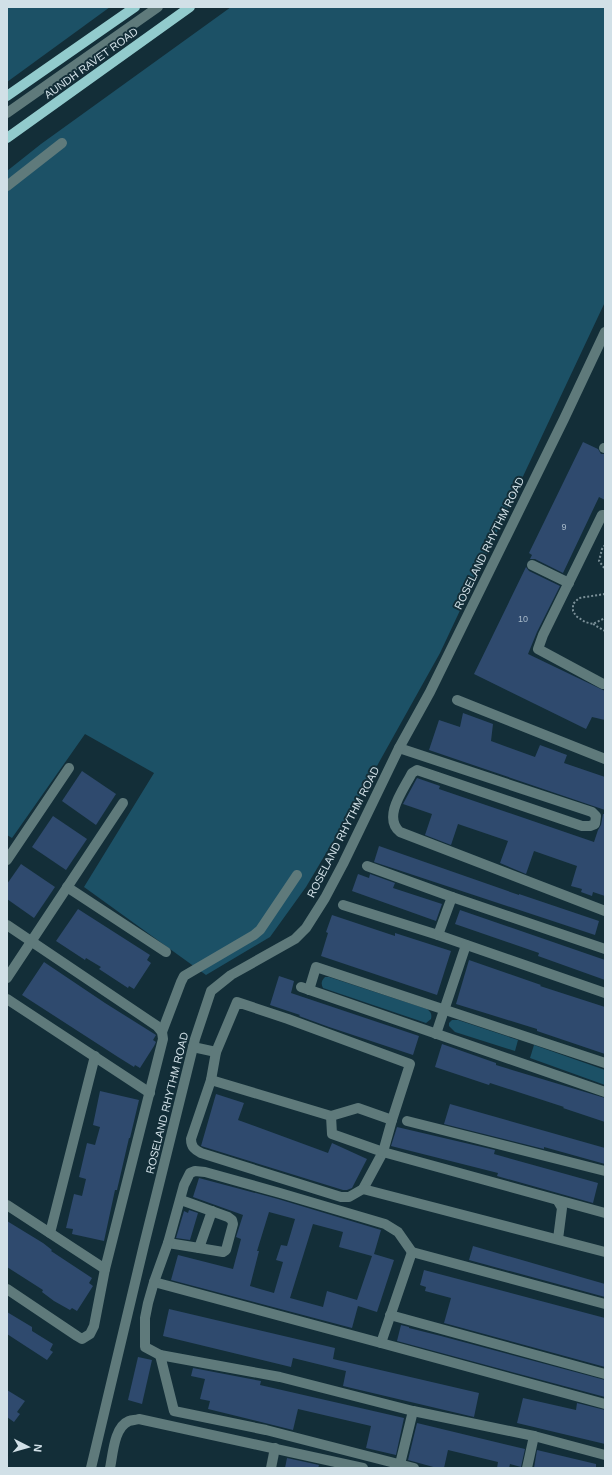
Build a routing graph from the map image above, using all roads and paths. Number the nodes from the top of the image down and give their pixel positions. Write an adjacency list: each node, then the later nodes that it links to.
1 (135, 7): 4 (main road, AUNDH RAVET ROAD)
2 (158, 7): 5 (street)
3 (189, 8): 6 (main road, AUNDH RAVET ROAD)
4 (7, 96)
5 (7, 113)
6 (7, 138)
7 (62, 143): 8 (street)
8 (7, 186)
9 (605, 332): 21 (street, ROSELAND RHYTHM ROAD)
10 (605, 515): 14 (street)
11 (605, 545): 13 (path)
12 (532, 565): 14 (street)
13 (605, 569)
14 (569, 583): 19 (street)
15 (605, 594): 17 (path)
16 (605, 618): 17 (path)
17 (592, 624): 18 (path)
18 (605, 631)
19 (605, 684)
20 (457, 700): 22 (street)
21 (400, 748): 32 (street); 45 (street, ROSELAND RHYTHM ROAD)
22 (605, 759)
23 (68, 768): 25 (street)
24 (122, 803): 29 (street)
25 (11, 846): 26 (street)
26 (7, 860)
27 (367, 866): 30 (street)
28 (297, 875): 43 (street)
29 (67, 887): 35 (street); 38 (street)
30 (452, 897): 34 (street); 37 (street)
31 (343, 905): 34 (street)
32 (605, 911)
33 (7, 925): 35 (street)
34 (438, 935): 36 (street)
35 (32, 941): 39 (street); 43 (street)
36 (466, 945): 40 (street); 42 (street)
37 (605, 949)
38 (166, 952)
39 (7, 978)
40 (605, 993)
41 (7, 999): 47 (street)
42 (444, 1009): 44 (street); 44 (street); 48 (street)
43 (162, 1032): 50 (street)
44 (436, 1034): 51 (street)
45 (193, 1047): 46 (street); 83 (street, ROSELAND RHYTHM ROAD)
46 (216, 1052): 49 (street); 53 (street)
47 (95, 1056): 50 (street); 63 (street)
48 (605, 1063)
49 (211, 1080): 52 (street); 57 (street)
50 (150, 1092): 69 (street)
51 (605, 1092)
52 (330, 1116): 53 (street); 55 (street)
53 (392, 1120): 55 (street)
54 (407, 1121): 56 (street)
55 (383, 1152): 57 (street); 59 (street)
56 (605, 1171)
57 (363, 1189): 64 (street)
58 (181, 1200): 61 (street); 65 (street); 67 (street)
59 (558, 1201): 62 (street); 64 (street)
60 (7, 1205): 63 (street)
61 (212, 1211): 66 (street); 66 (street)
62 (605, 1213)
63 (50, 1233): 69 (street)
64 (558, 1239): 68 (street)
65 (168, 1243): 66 (street); 70 (street)
66 (199, 1248)
67 (412, 1252): 72 (street); 73 (street)
68 (605, 1252)
69 (105, 1269): 71 (street)
70 (154, 1282): 74 (street); 75 (street)
71 (7, 1289)
72 (605, 1304)
73 (390, 1315): 74 (street); 76 (street)
74 (381, 1343): 77 (street)
75 (160, 1354): 78 (street); 82 (street)
76 (605, 1374)
77 (605, 1404)
78 (413, 1411): 79 (street); 82 (street)
79 (534, 1436): 81 (street); 88 (street)
80 (275, 1448): 84 (street); 85 (street); 86 (street)
81 (605, 1455)
82 (400, 1464): 87 (street)
83 (91, 1468)
84 (110, 1468)
85 (271, 1468)
86 (362, 1468)
87 (414, 1468)
88 (527, 1468)

